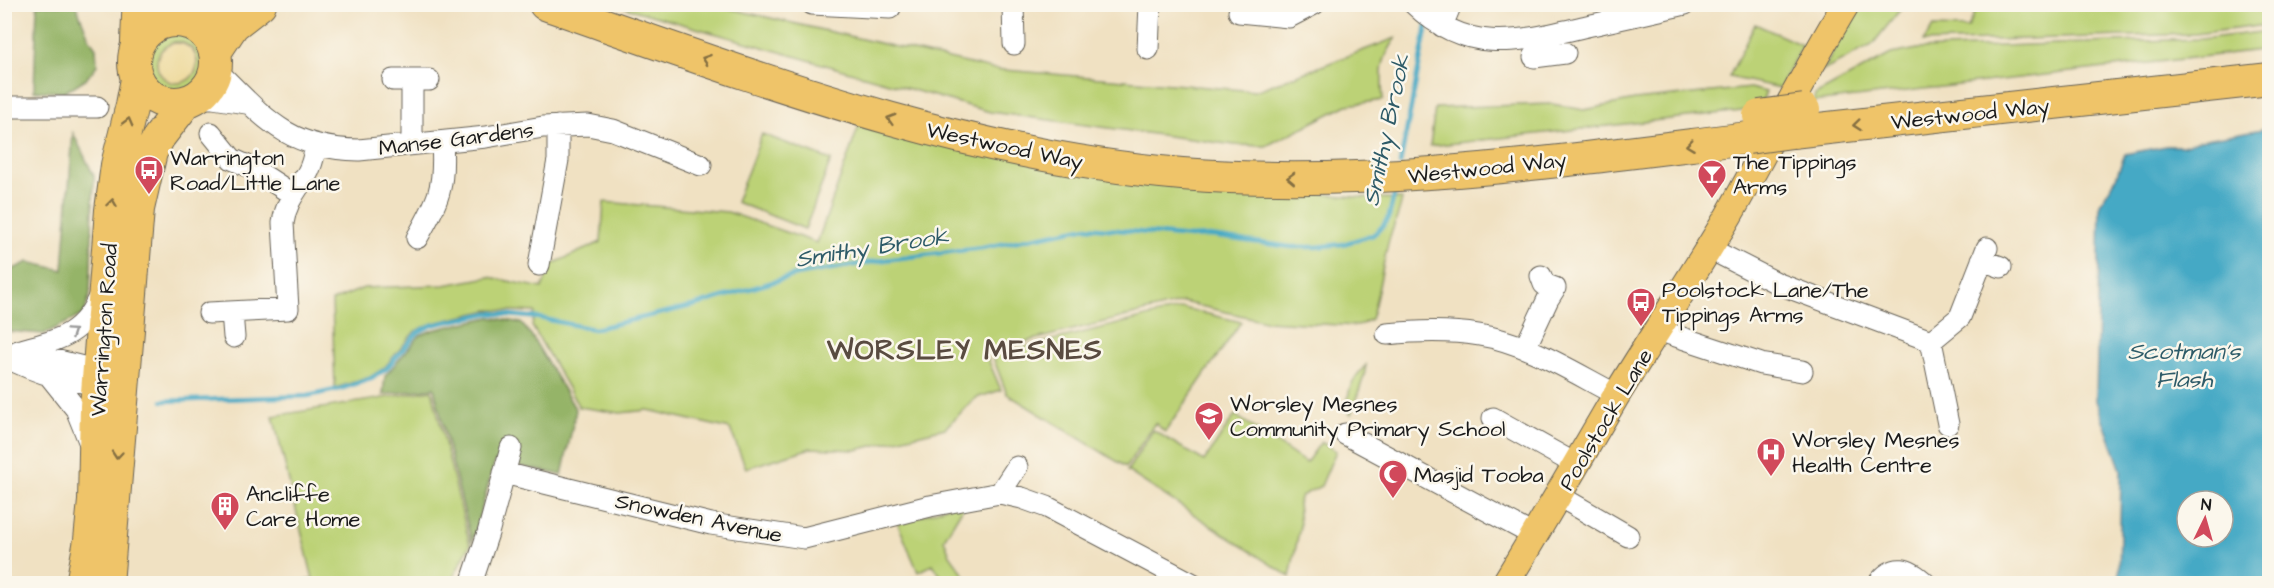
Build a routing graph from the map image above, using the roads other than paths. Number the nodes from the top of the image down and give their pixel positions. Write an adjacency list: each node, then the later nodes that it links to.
1 (136, 4): 24 (main road, Warrington Road)
2 (214, 4): 16 (highway)
3 (260, 4): 22 (highway)
4 (545, 4): 38 (highway, Westwood Way, one-way to 4)
5 (608, 4): 38 (highway, Westwood Way)
6 (812, 4): 7 (street)
7 (890, 4)
8 (1013, 4): 18 (street)
9 (1150, 4): 20 (street)
10 (1314, 4): 15 (street)
11 (1451, 4): 17 (street)
12 (1685, 4): 14 (street)
13 (1846, 4): 41 (main road, Poolstock Lane)
14 (1638, 9): 19 (street)
15 (1239, 12)
16 (170, 15): 22 (highway); 24 (highway)
17 (1428, 16): 19 (street)
18 (1014, 44)
19 (1557, 47): 21 (street)
20 (1148, 49)
21 (1534, 57)
22 (215, 61): 27 (highway); 28 (street, Manse Gardens)
23 (2270, 61): 31 (highway, Westwood Way)
24 (135, 66): 27 (highway); 44 (highway, Warrington Road, one-way to 24)
25 (2270, 79): 31 (highway, Westwood Way, one-way to 31)
26 (411, 80): 35 (street)
27 (191, 100): 28 (street, Manse Gardens); 56 (highway, Warrington Road)
28 (246, 103): 36 (street, Manse Gardens)
29 (4, 106): 30 (street)
30 (97, 109)
31 (1798, 121): 38 (highway, Westwood Way, bridge)
32 (558, 126): 34 (street, Manse Gardens); 37 (street, Manse Gardens); 43 (street)
33 (211, 133): 39 (street)
34 (442, 142): 35 (street, Manse Gardens); 40 (street)
35 (412, 144): 36 (street, Manse Gardens)
36 (316, 146): 39 (street)
37 (701, 165)
38 (1372, 167)
39 (292, 195): 46 (street)
40 (417, 238)
41 (1708, 248): 48 (main road, Poolstock Lane); 51 (street)
42 (1990, 259): 51 (street)
43 (539, 265)
44 (105, 282): 53 (street, one-way to 44); 56 (highway, Warrington Road)
45 (1554, 282): 52 (street)
46 (232, 312): 47 (street); 50 (street)
47 (209, 313)
48 (1659, 330): 54 (street); 57 (main road, Poolstock Lane)
49 (1387, 334): 52 (street)
50 (234, 337)
51 (1930, 341): 59 (street)
52 (1525, 348): 57 (street)
53 (9, 353): 55 (street); 56 (street)
54 (1802, 371)
55 (48, 374): 56 (street); 62 (street)
56 (107, 381): 62 (highway, Warrington Road); 71 (highway, Warrington Road, one-way to 71)
57 (1617, 395): 63 (main road, Poolstock Lane)
58 (1493, 418): 63 (street)
59 (1948, 424)
60 (1345, 434): 68 (street)
61 (511, 448): 65 (street)
62 (96, 458): 70 (highway, Warrington Road)
63 (1577, 465): 67 (main road, Poolstock Lane)
64 (1017, 466): 66 (street)
65 (504, 473): 66 (street, Snowden Avenue); 72 (street)
66 (1000, 494): 73 (street, Snowden Avenue)
67 (1559, 496): 68 (main road, Poolstock Lane); 69 (street)
68 (1535, 536): 74 (main road, Poolstock Lane)
69 (1628, 536)
70 (82, 584)
71 (107, 584)
72 (471, 584)
73 (1193, 584)
74 (1504, 584)
75 (1878, 584): 76 (street)
76 (1926, 584)

